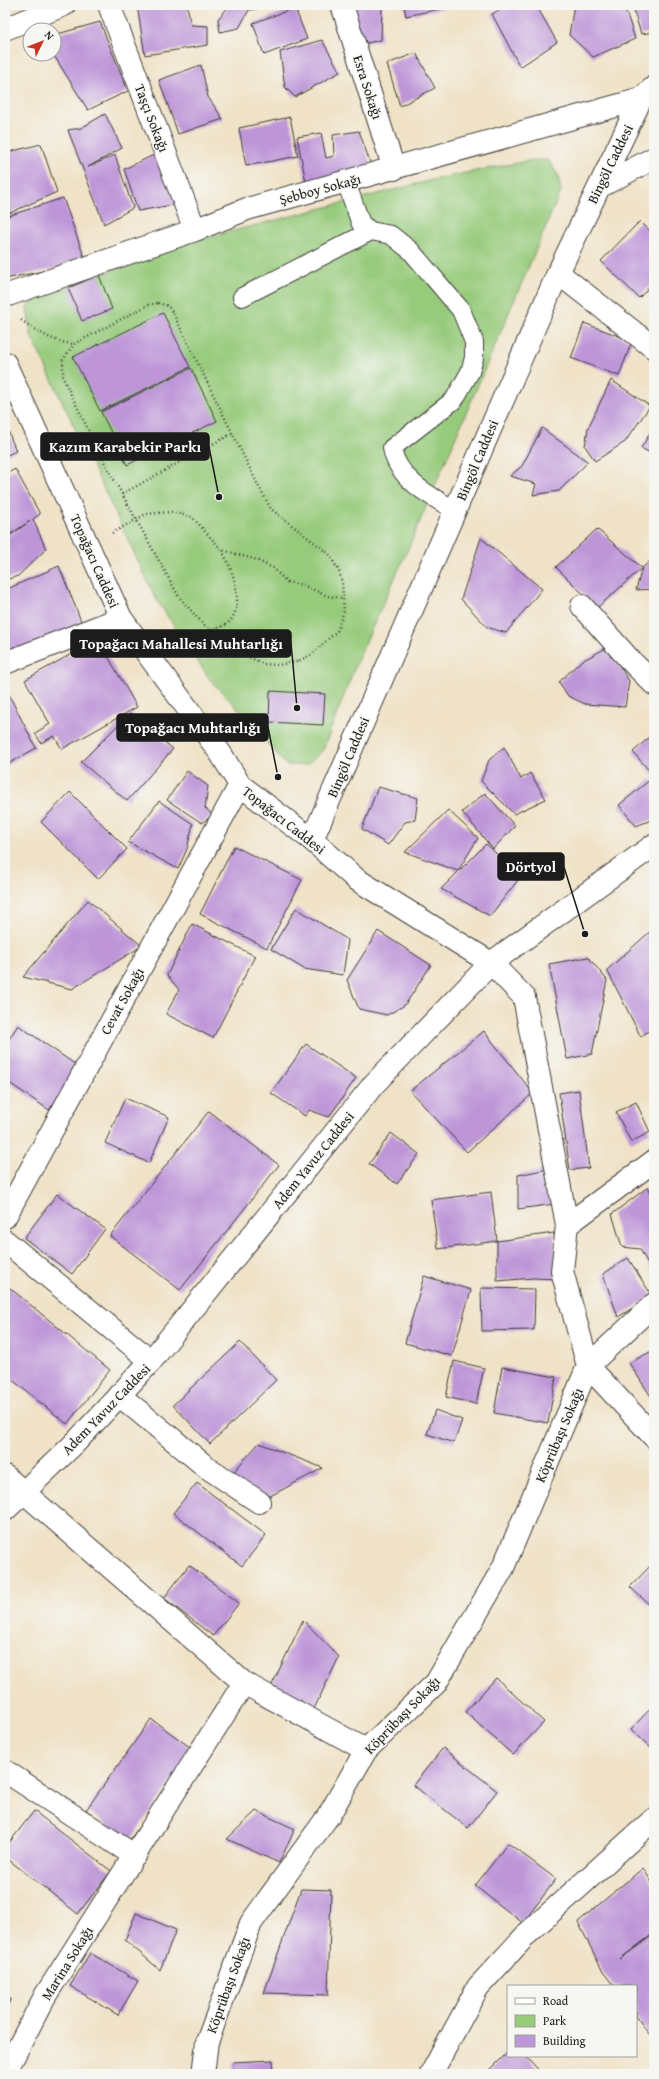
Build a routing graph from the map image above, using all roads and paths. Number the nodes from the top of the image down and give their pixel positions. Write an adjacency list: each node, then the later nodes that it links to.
1 (64, 5): 4 (street)
2 (109, 5): 10 (street, Taşçı Sokağı)
3 (342, 5): 7 (street, Esra Sokağı)
4 (5, 29)
5 (648, 93): 7 (street, Şebboy Sokağı); 9 (street, Bingöl Caddesi)
6 (654, 158): 9 (street)
7 (394, 169): 8 (street, Şebboy Sokağı)
8 (346, 182): 10 (street, Şebboy Sokağı); 11 (lane)
9 (599, 187): 12 (street, Bingöl Caddesi)
10 (195, 230): 13 (street, Şebboy Sokağı)
11 (371, 231): 14 (lane); 21 (lane)
12 (558, 272): 17 (street); 21 (street, Bingöl Caddesi)
13 (5, 296)
14 (242, 297)
15 (17, 317): 16 (path)
16 (74, 344): 19 (path); 20 (path)
17 (654, 348)
18 (5, 363): 26 (street, Topağacı Caddesi)
19 (234, 433): 20 (path); 24 (path)
20 (122, 494): 22 (path)
21 (455, 510): 31 (street, Bingöl Caddesi)
22 (136, 519): 23 (path); 27 (path)
23 (222, 550): 24 (path); 27 (path)
24 (343, 598): 27 (path)
25 (582, 606): 29 (street)
26 (121, 618): 28 (street); 30 (street, Topağacı Caddesi)
27 (210, 630)
28 (5, 662)
29 (654, 684)
30 (240, 786): 31 (street, Topağacı Caddesi); 35 (street, Cevat Sokağı)
31 (312, 840): 33 (street, Topağacı Caddesi)
32 (654, 845): 33 (street, Adem Yavuz Caddesi)
33 (491, 963): 36 (street, Topağacı Caddesi); 39 (street, Adem Yavuz Caddesi)
34 (654, 1160): 36 (street)
35 (5, 1217)
36 (567, 1225): 40 (street, Topağacı Caddesi)
37 (5, 1241): 39 (street)
38 (654, 1304): 40 (street, Köprübaşı Sokağı)
39 (151, 1361): 41 (street, Adem Yavuz Caddesi)
40 (588, 1366): 42 (street); 48 (street, Köprübaşı Sokağı)
41 (120, 1395): 44 (street, Adem Yavuz Caddesi); 45 (street)
42 (654, 1437)
43 (5, 1476): 44 (street)
44 (22, 1491): 46 (street, Adem Yavuz Caddesi); 47 (street)
45 (260, 1502)
46 (5, 1510)
47 (244, 1683): 48 (street); 51 (street, Marina Sokağı)
48 (366, 1750): 53 (street, Köprübaşı Sokağı)
49 (5, 1771): 51 (street)
50 (654, 1819): 54 (street)
51 (135, 1856): 52 (street, Marina Sokağı)
52 (5, 2073)
53 (203, 2074)
54 (432, 2074)

